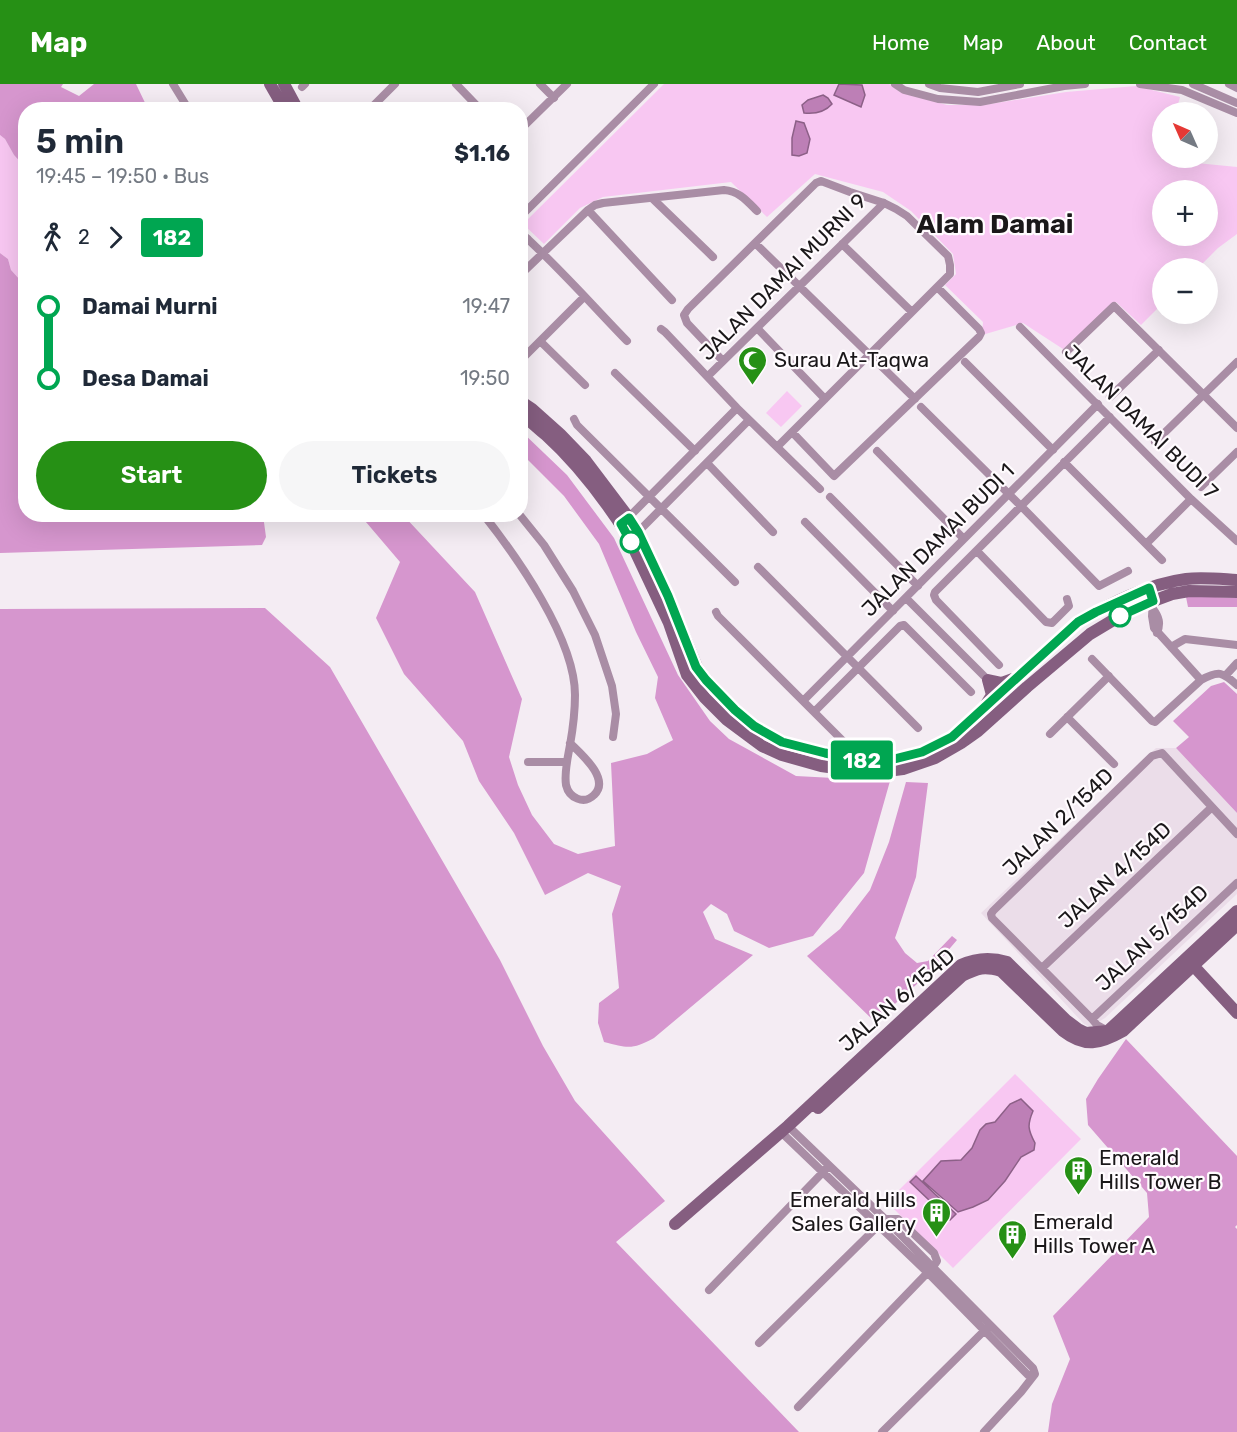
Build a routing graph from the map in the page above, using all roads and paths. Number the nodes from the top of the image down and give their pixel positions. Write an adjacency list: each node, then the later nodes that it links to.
1 (173, 84): 16 (street)
2 (270, 84): 17 (street)
3 (284, 84): 18 (street)
4 (395, 84): 19 (street)
5 (456, 84): 20 (street)
6 (540, 84): 15 (street)
7 (567, 84): 15 (street)
8 (654, 84): 26 (street)
9 (895, 84): 12 (street)
10 (929, 84): 11 (street)
11 (1020, 84)
12 (1085, 84)
13 (1140, 84): 22 (street)
14 (1193, 84): 21 (street)
15 (554, 98): 23 (street)
16 (185, 102)
17 (280, 102)
18 (294, 102)
19 (377, 102)
20 (473, 102)
21 (1237, 103)
22 (1237, 113)
23 (528, 122)
24 (652, 198): 27 (street); 28 (street); 33 (street)
25 (884, 203): 30 (street); 31 (street, JALAN DAMAI MURNI 9); 36 (street)
26 (528, 209)
27 (588, 210): 32 (street); 38 (street)
28 (757, 211)
29 (528, 239): 32 (street)
30 (755, 243): 35 (street); 49 (street)
31 (842, 244): 35 (street, JALAN DAMAI MURNI 9); 39 (street)
32 (543, 253): 34 (street); 37 (street)
33 (713, 257)
34 (528, 267)
35 (800, 286): 41 (street, JALAN DAMAI MURNI 9); 48 (street)
36 (937, 287): 39 (street); 58 (street)
37 (584, 297): 43 (street); 44 (street)
38 (672, 300)
39 (912, 312): 48 (street)
40 (1020, 327): 59 (street, JALAN DAMAI BUDI 7)
41 (757, 328): 49 (street, JALAN DAMAI MURNI 9); 57 (street)
42 (660, 329): 53 (street)
43 (540, 341): 47 (street); 54 (street)
44 (627, 341)
45 (1159, 350): 46 (street); 55 (street); 56 (street)
46 (1066, 352)
47 (528, 353)
48 (870, 354): 57 (street); 58 (street)
49 (723, 361): 53 (street, JALAN DAMAI MURNI 9)
50 (965, 362): 73 (street)
51 (1237, 362): 55 (street)
52 (615, 373): 74 (street)
53 (708, 376): 61 (street)
54 (585, 385)
55 (1203, 395): 67 (street); 70 (street)
56 (1110, 397)
57 (825, 399): 68 (street)
58 (915, 399): 68 (street)
59 (1098, 405): 63 (street, JALAN DAMAI BUDI 7); 73 (street, JALAN DAMAI BUDI 1)
60 (528, 406): 87 (street)
61 (737, 408): 66 (street); 69 (street)
62 (921, 408): 81 (street)
63 (1110, 417): 77 (street); 84 (street, JALAN DAMAI BUDI 7)
64 (528, 419): 87 (street)
65 (574, 419): 82 (street)
66 (749, 420): 71 (street); 72 (street)
67 (1237, 428)
68 (792, 432): 71 (street)
69 (704, 442): 72 (street); 74 (street)
70 (1155, 442)
71 (777, 447): 80 (street)
72 (721, 448): 78 (street)
73 (1053, 450): 81 (street, JALAN DAMAI BUDI 1)
74 (695, 451): 82 (street)
75 (877, 451): 93 (street)
76 (1237, 452): 79 (street)
77 (1064, 462): 85 (street); 95 (street)
78 (707, 463): 86 (street); 91 (street)
79 (1202, 487)
80 (820, 489)
81 (1009, 494): 85 (street); 93 (street, JALAN DAMAI BUDI 1)
82 (649, 497): 86 (street); 87 (street)
83 (830, 497): 102 (street)
84 (1191, 499): 94 (street, JALAN DAMAI BUDI 7); 95 (street)
85 (1021, 506): 96 (street); 99 (street)
86 (662, 508): 92 (street); 101 (street)
87 (625, 521): 92 (street)
88 (489, 522): 134 (street)
89 (525, 522): 133 (street)
90 (805, 522): 108 (street)
91 (773, 532)
92 (633, 534): 129 (street)
93 (964, 539): 102 (street, JALAN DAMAI BUDI 1)
94 (1237, 541)
95 (1146, 544): 97 (street)
96 (977, 551): 106 (street); 115 (street)
97 (1162, 560)
98 (758, 567): 112 (street)
99 (1128, 571)
100 (1237, 580): 103 (street)
101 (735, 582)
102 (918, 586): 105 (street, JALAN DAMAI BUDI 1)
103 (1149, 588): 107 (street); 119 (street)
104 (1237, 592): 107 (street)
105 (906, 598): 108 (street, JALAN DAMAI BUDI 1); 120 (street)
106 (1067, 598)
107 (1153, 605): 111 (street); 126 (street)
108 (893, 611): 112 (street, JALAN DAMAI BUDI 1)
109 (716, 612): 125 (street)
110 (1237, 645): 111 (street)
111 (1171, 647): 121 (street)
112 (848, 657): 116 (street); 125 (street, JALAN DAMAI BUDI 1)
113 (1092, 659): 118 (street)
114 (1237, 663): 117 (street)
115 (999, 665)
116 (858, 668): 123 (street); 128 (street); 131 (street)
117 (1226, 675): 121 (street); 122 (street)
118 (1109, 676): 121 (street); 130 (street)
119 (1017, 678): 120 (street); 124 (street)
120 (988, 680): 124 (street); 127 (street)
121 (1201, 680)
122 (1237, 685)
123 (971, 692)
124 (1001, 693): 126 (street); 127 (street)
125 (803, 701): 128 (street)
126 (1010, 703): 129 (street)
127 (985, 707): 129 (street)
128 (814, 712): 135 (street)
129 (731, 715)
130 (1067, 717): 132 (street); 138 (street)
131 (918, 728)
132 (1050, 734)
133 (613, 736)
134 (570, 743): 137 (street); 137 (street)
135 (845, 743)
136 (528, 762): 137 (street)
137 (567, 762)
138 (1114, 764)
139 (1212, 807): 140 (street); 145 (street, JALAN 4/154D); 145 (street, JALAN 2/154D)
140 (1237, 834)
141 (1237, 883): 147 (street, JALAN 5/154D)
142 (1237, 911): 144 (street, JALAN 6/154D)
143 (1237, 925): 144 (street, JALAN 6/154D)
144 (1196, 964): 146 (street); 148 (street, JALAN 6/154D); 149 (street, JALAN 6/154D)
145 (1042, 968): 147 (street)
146 (1234, 1004)
147 (1092, 1019): 148 (street)
148 (1108, 1031): 149 (street); 150 (street, JALAN 6/154D)
149 (1123, 1032): 150 (street, JALAN 6/154D)
150 (787, 1132): 151 (street); 153 (street, JALAN 6/154D)
151 (826, 1169): 152 (street); 155 (street)
152 (882, 1222): 154 (street); 157 (street)
153 (678, 1227)
154 (931, 1270): 156 (street); 158 (street)
155 (709, 1290)
156 (988, 1327): 159 (street); 160 (street)
157 (759, 1343)
158 (798, 1407)
159 (882, 1432)
160 (984, 1432)

